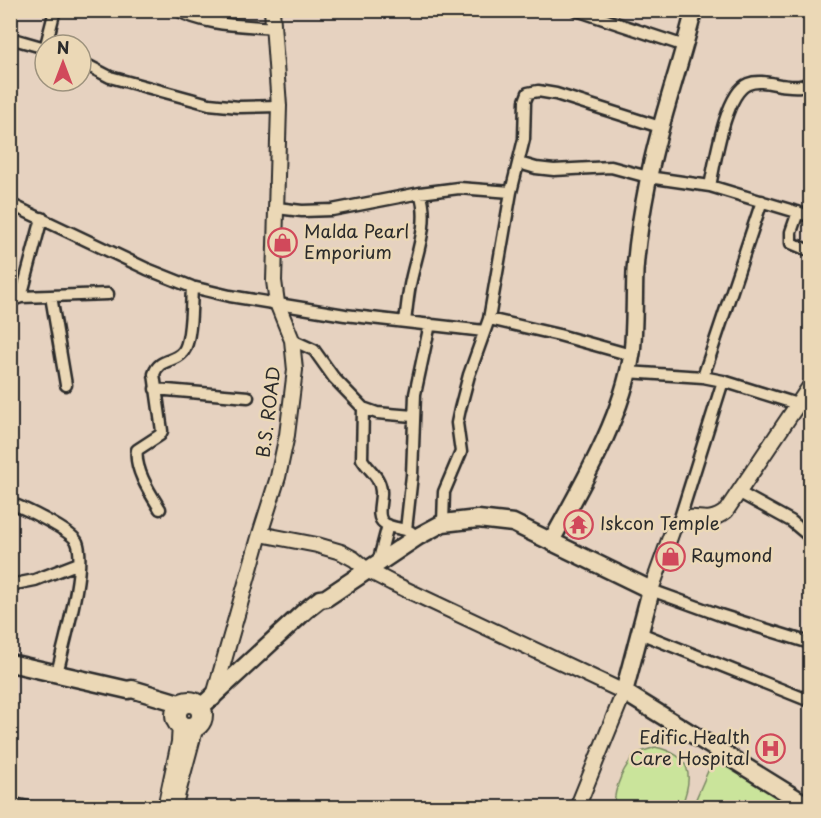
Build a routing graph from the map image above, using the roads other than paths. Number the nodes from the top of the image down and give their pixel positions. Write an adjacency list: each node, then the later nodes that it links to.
1 (55, 10): 7 (street)
2 (177, 10): 6 (street)
3 (272, 10): 6 (street, B.S. ROAD)
4 (576, 10): 10 (street)
5 (694, 10): 10 (main road)
6 (273, 28): 13 (street, B.S. ROAD)
7 (49, 33)
8 (10, 38): 9 (street)
9 (33, 44)
10 (686, 46): 14 (main road)
11 (93, 68): 13 (street)
12 (809, 85): 17 (street)
13 (279, 106): 22 (street, B.S. ROAD)
14 (660, 127): 15 (street); 16 (main road)
15 (519, 163): 16 (street); 18 (street)
16 (648, 177): 17 (street); 37 (main road)
17 (710, 186): 20 (street)
18 (511, 192): 19 (street); 32 (street)
19 (420, 193): 22 (street); 33 (street)
20 (762, 201): 23 (street); 39 (street)
21 (10, 204): 25 (street)
22 (277, 208): 31 (street, B.S. ROAD)
23 (798, 212): 24 (street); 26 (street)
24 (810, 216)
25 (42, 218): 27 (street); 30 (street)
26 (810, 251)
27 (192, 287): 31 (street); 43 (street)
28 (108, 294): 29 (street)
29 (51, 296): 30 (street); 41 (street)
30 (16, 299)
31 (277, 303): 33 (street); 36 (street, B.S. ROAD)
32 (489, 319): 35 (street); 37 (street)
33 (405, 321): 34 (street)
34 (430, 324): 35 (street); 47 (street)
35 (484, 331): 52 (street)
36 (292, 340): 46 (street); 55 (street, B.S. ROAD)
37 (631, 355): 38 (main road)
38 (627, 372): 39 (street); 57 (main road)
39 (703, 377): 40 (street)
40 (723, 381): 45 (street); 51 (street)
41 (66, 385)
42 (810, 386): 45 (street)
43 (155, 389): 44 (street); 50 (street)
44 (248, 397)
45 (802, 403): 48 (street)
46 (363, 408): 47 (street); 53 (street)
47 (413, 416): 54 (street)
48 (738, 492): 51 (street); 56 (street)
49 (10, 503): 58 (street)
50 (160, 508)
51 (679, 520): 61 (street)
52 (443, 524): 54 (main road); 57 (main road)
53 (388, 525): 54 (street); 59 (street)
54 (411, 533): 59 (main road)
55 (260, 534): 59 (street); 68 (street, B.S. ROAD)
56 (810, 537)
57 (552, 540): 61 (main road)
58 (79, 563): 60 (street); 65 (street)
59 (372, 567): 66 (street); 68 (main road)
60 (10, 585)
61 (651, 590): 62 (main road); 63 (street)
62 (640, 633): 66 (main road); 67 (street)
63 (810, 643)
64 (10, 663): 65 (main road)
65 (57, 674): 68 (main road)
66 (624, 692): 73 (street); 74 (main road)
67 (810, 701)
68 (195, 711): 71 (street); 72 (street)
69 (10, 802): 70 (street)
70 (32, 807)
71 (165, 807)
72 (174, 807)
73 (577, 807)
74 (810, 807)

